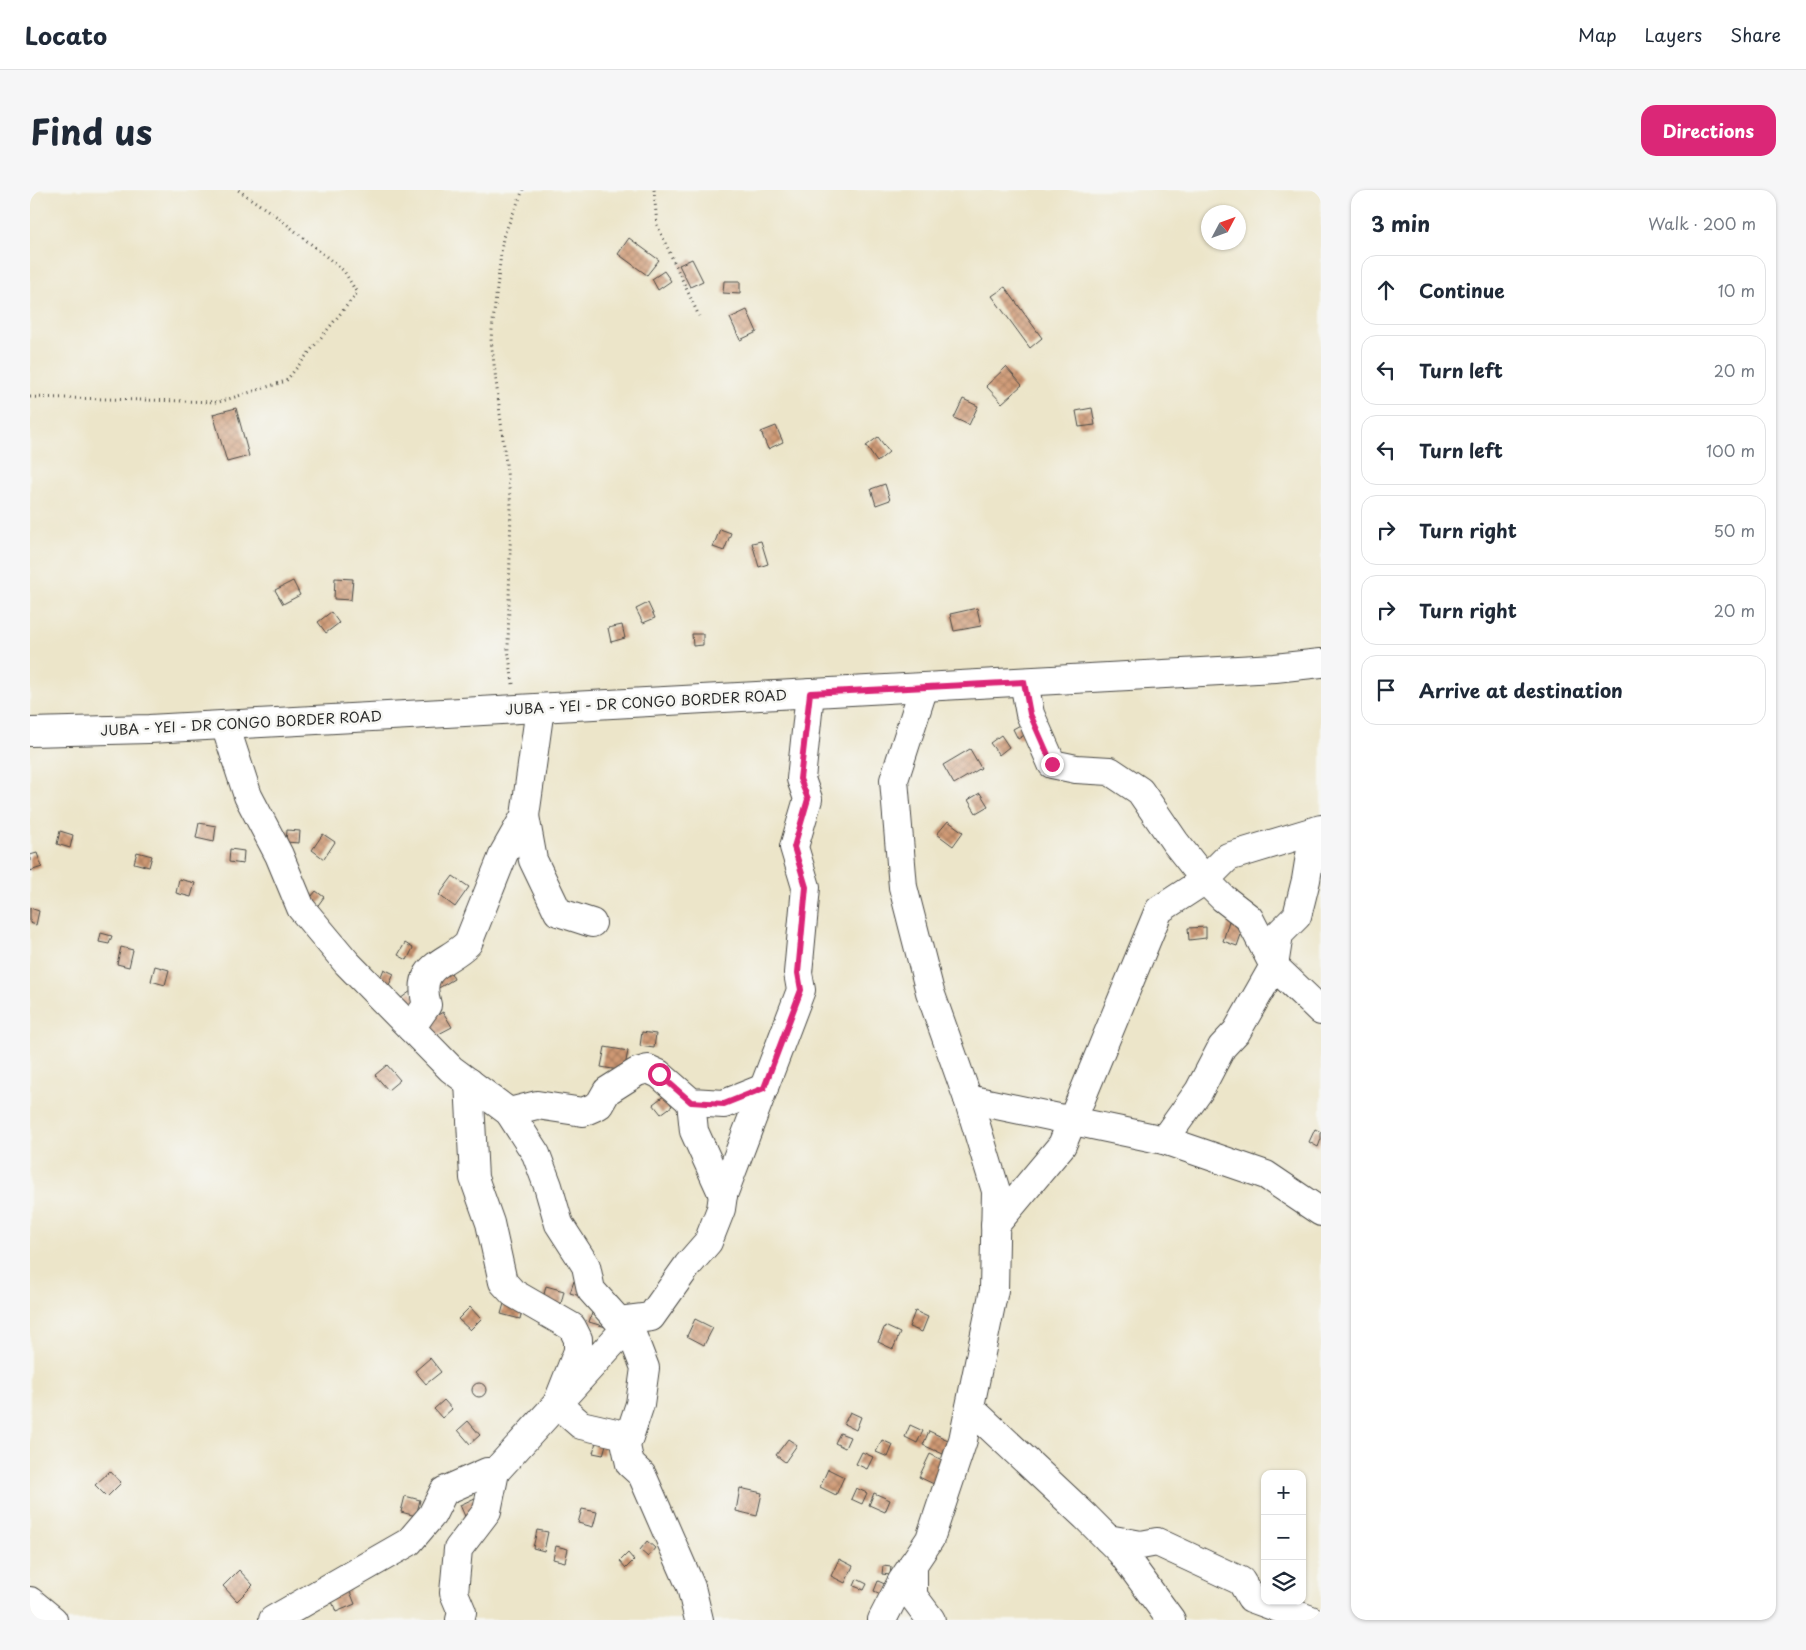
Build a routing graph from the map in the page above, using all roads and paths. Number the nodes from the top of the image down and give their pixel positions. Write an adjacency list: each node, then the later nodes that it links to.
1 (238, 190): 5 (path)
2 (524, 190): 10 (path)
3 (654, 190): 4 (path)
4 (699, 316)
5 (30, 397)
6 (1321, 663): 7 (street, JUBA - YEI - DR CONGO BORDER ROAD)
7 (1024, 682): 8 (street, JUBA - YEI - DR CONGO BORDER ROAD); 15 (street)
8 (924, 687): 9 (street, JUBA - YEI - DR CONGO BORDER ROAD); 22 (street)
9 (810, 693): 10 (street, JUBA - YEI - DR CONGO BORDER ROAD); 21 (street)
10 (528, 709): 11 (street, JUBA - YEI - DR CONGO BORDER ROAD); 13 (street)
11 (225, 725): 12 (street, JUBA - YEI - DR CONGO BORDER ROAD); 19 (street)
12 (30, 732)
13 (525, 816): 16 (street); 19 (street)
14 (1317, 830): 15 (street); 17 (street)
15 (1205, 880): 17 (street); 25 (street)
16 (592, 923)
17 (1274, 966): 18 (street); 26 (street)
18 (1321, 1011)
19 (411, 1028): 20 (street)
20 (469, 1082): 24 (street); 31 (street)
21 (764, 1088): 23 (street); 27 (street)
22 (968, 1099): 25 (street); 29 (street)
23 (691, 1102): 24 (street); 27 (street)
24 (509, 1112): 30 (street)
25 (1071, 1121): 26 (street); 29 (street)
26 (1164, 1140): 28 (street)
27 (723, 1195): 30 (street)
28 (1321, 1212)
29 (995, 1225): 32 (street)
30 (622, 1325): 31 (street); 33 (street)
31 (558, 1404): 33 (street); 34 (street)
32 (970, 1408): 35 (street); 36 (street)
33 (629, 1436): 41 (street)
34 (495, 1472): 39 (street); 40 (street)
35 (1108, 1539): 44 (street); 45 (street)
36 (913, 1564): 42 (street); 43 (street)
37 (30, 1601): 38 (street)
38 (53, 1620)
39 (273, 1620)
40 (460, 1620)
41 (699, 1620)
42 (882, 1620)
43 (931, 1620)
44 (1170, 1620)
45 (1311, 1620)

